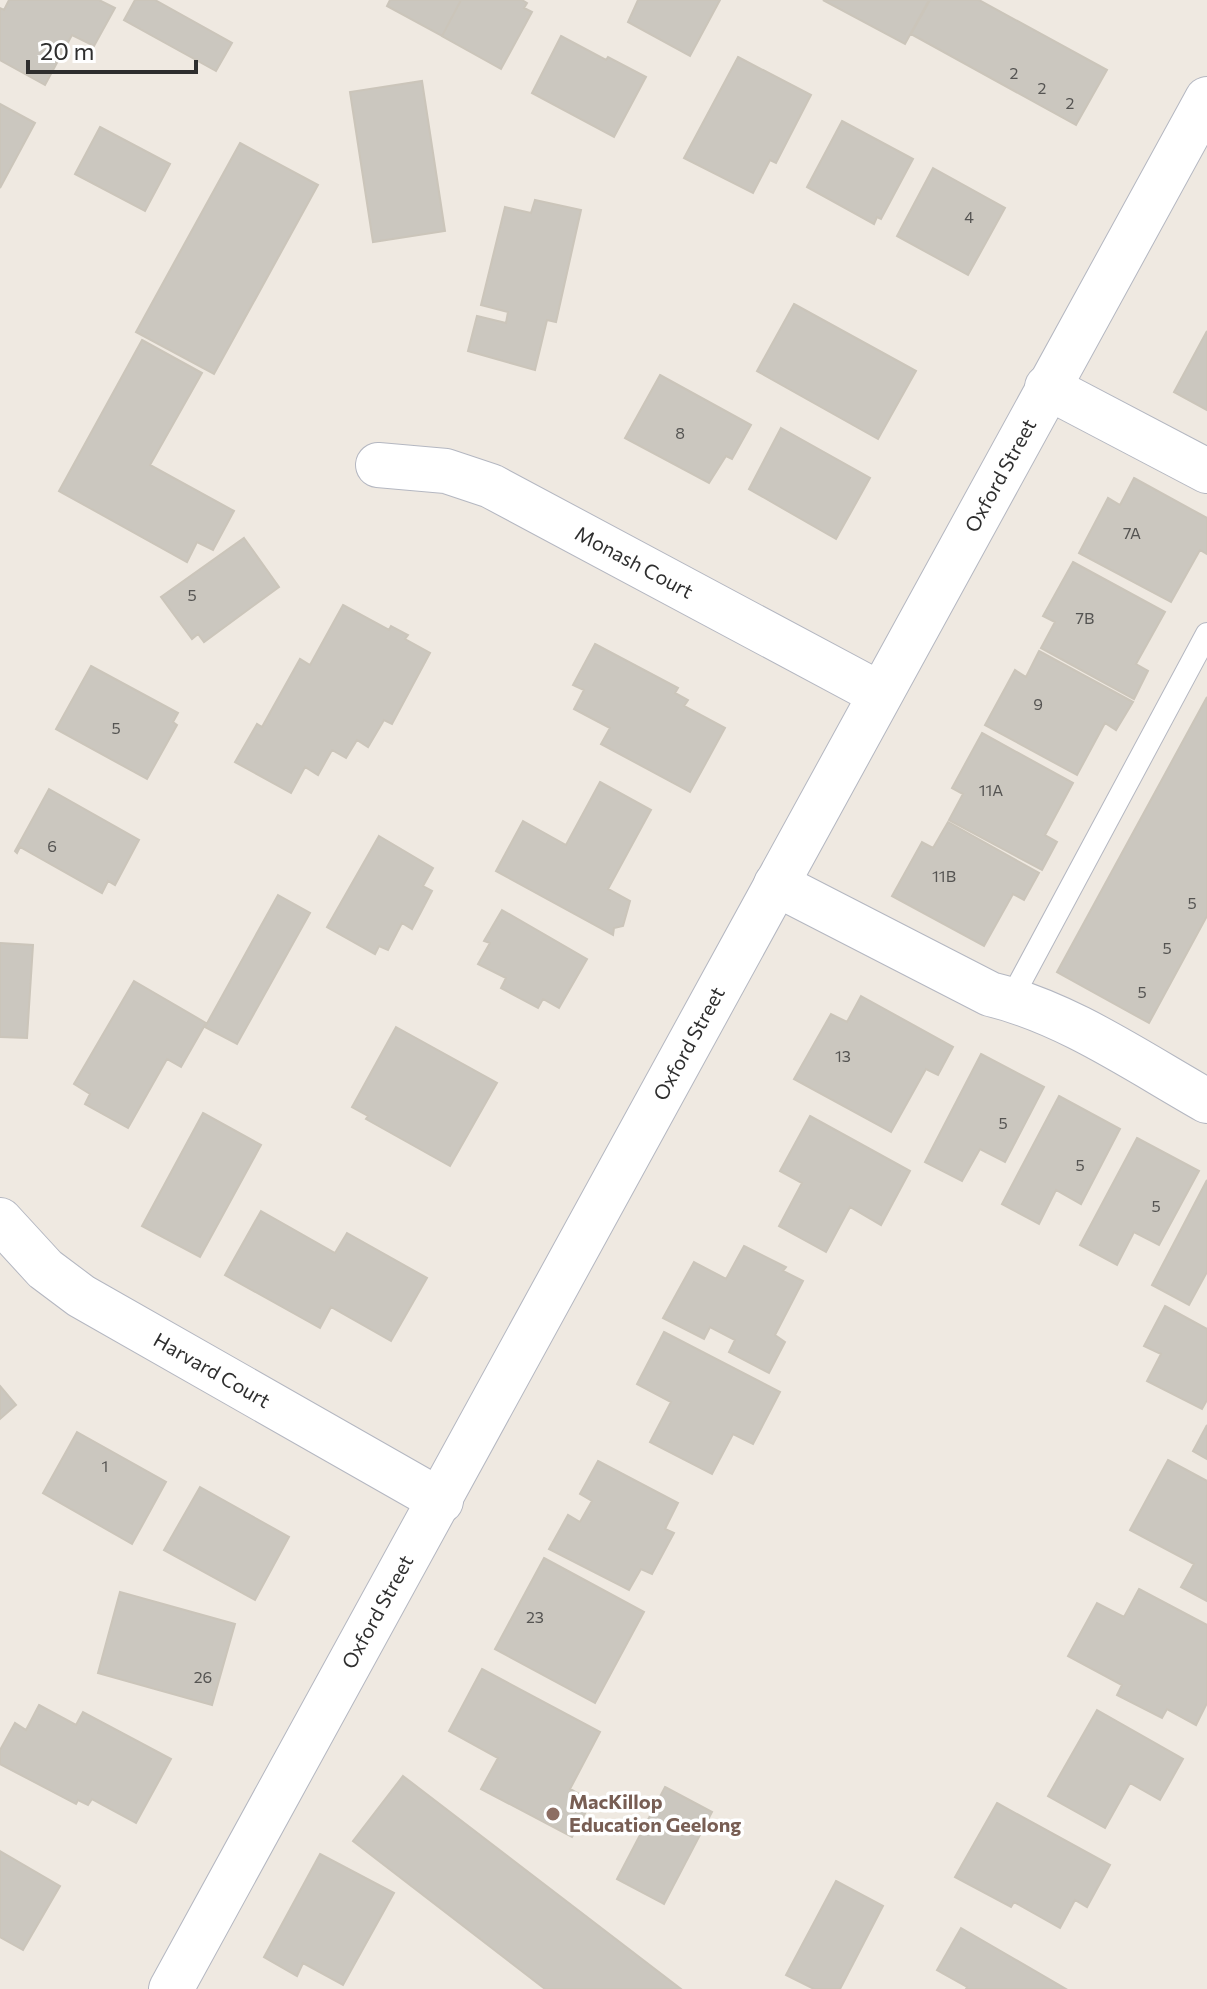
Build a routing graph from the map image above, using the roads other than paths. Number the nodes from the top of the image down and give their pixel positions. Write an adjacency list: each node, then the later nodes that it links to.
1 (1207, 99): 2 (street, Oxford Street)
2 (1047, 387): 4 (street); 6 (street, Oxford Street)
3 (378, 465): 6 (street, Monash Court)
4 (1207, 471)
5 (1207, 634): 8 (lane)
6 (880, 694): 7 (street, Oxford Street)
7 (776, 884): 8 (street); 11 (street, Oxford Street)
8 (1011, 999): 9 (street)
9 (1207, 1101)
10 (0, 1220): 11 (street, Harvard Court)
11 (441, 1501): 12 (street, Oxford Street)
12 (171, 1989)

